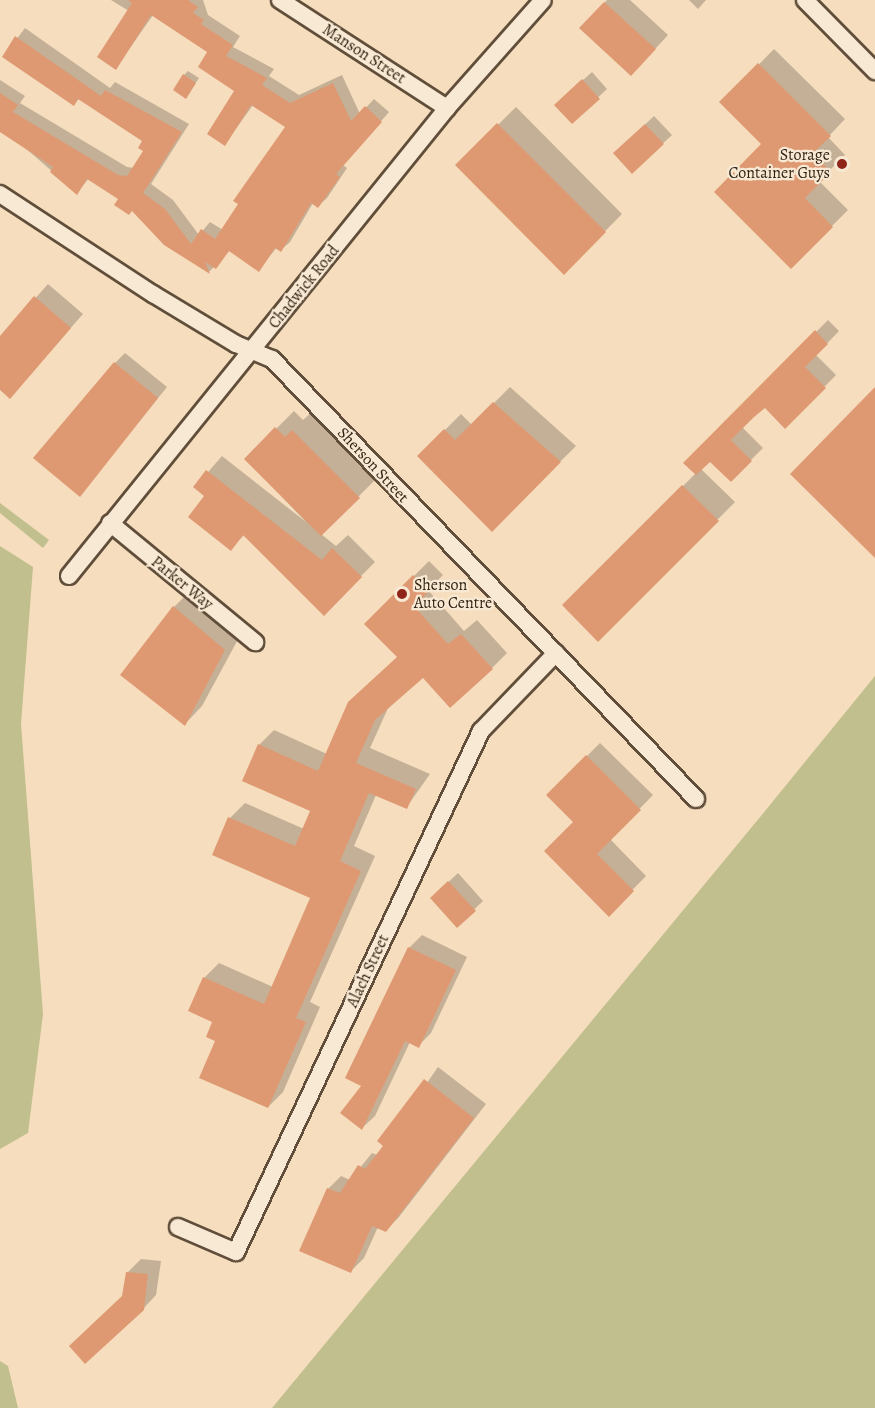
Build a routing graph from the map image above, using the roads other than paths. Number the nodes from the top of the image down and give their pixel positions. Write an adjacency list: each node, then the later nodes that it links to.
1 (280, 0): 5 (street, Manson Street)
2 (543, 0): 5 (street, Chadwick Road)
3 (805, 0): 4 (street)
4 (875, 71)
5 (447, 108): 7 (street, Chadwick Road)
6 (0, 194): 7 (street, Sherson Street)
7 (253, 351): 8 (street, Chadwick Road); 11 (street, Sherson Street)
8 (110, 524): 9 (street, Chadwick Road); 10 (street, Parker Way)
9 (69, 576)
10 (255, 642)
11 (556, 653): 12 (street, Sherson Street); 13 (street, Alach Street)
12 (696, 799)
13 (178, 1227)

